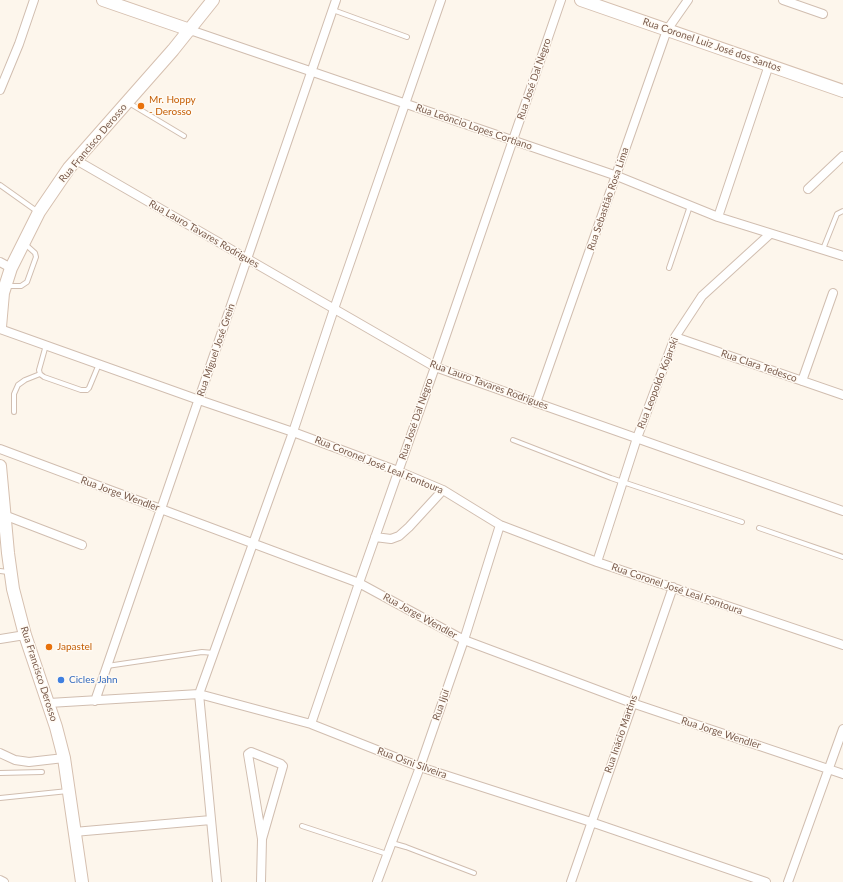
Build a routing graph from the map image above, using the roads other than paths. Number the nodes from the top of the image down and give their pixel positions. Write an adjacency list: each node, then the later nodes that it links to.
1 (34, 0): 17 (street)
2 (103, 0): 12 (main road, Rua Leôncio Lopes Cortiano)
3 (213, 0): 12 (main road, Rua Francisco Derosso)
4 (336, 0): 10 (street, Rua Miguel José Grein)
5 (441, 0): 20 (street)
6 (560, 0): 22 (street, Rua José Dal Negro)
7 (581, 0): 13 (main road, Rua Coronel Luiz José dos Santos)
8 (688, 0): 13 (street, Rua Sebastião Rosa Lima)
9 (784, 0): 11 (street)
10 (333, 9): 14 (lane); 16 (street, Rua Miguel José Grein)
11 (823, 14)
12 (190, 30): 16 (street, Rua Leôncio Lopes Cortiano); 19 (main road, Rua Francisco Derosso)
13 (667, 30): 15 (main road, Rua Coronel Luiz José dos Santos); 25 (street, Rua Sebastião Rosa Lima)
14 (407, 37)
15 (769, 65): 18 (main road, Rua Coronel Luiz José dos Santos); 31 (street)
16 (311, 72): 20 (street, Rua Leôncio Lopes Cortiano); 36 (street, Rua Miguel José Grein)
17 (0, 90)
18 (843, 90)
19 (127, 102): 21 (lane); 24 (main road, Rua Francisco Derosso)
20 (405, 104): 22 (street, Rua Leôncio Lopes Cortiano); 42 (street)
21 (184, 136)
22 (512, 141): 25 (street, Rua Leôncio Lopes Cortiano); 47 (street, Rua José Dal Negro)
23 (843, 156): 27 (street)
24 (76, 160): 30 (main road, Rua Francisco Derosso); 36 (street, Rua Lauro Tavares Rodrigues)
25 (617, 176): 28 (street, Rua Leôncio Lopes Cortiano); 52 (street, Rua Sebastião Rosa Lima)
26 (0, 185): 30 (lane)
27 (808, 189)
28 (690, 206): 31 (street, Rua Leôncio Lopes Cortiano); 39 (lane)
29 (843, 211): 34 (lane)
30 (39, 212): 33 (main road, Rua Francisco Derosso)
31 (718, 217): 32 (street, Rua Leôncio Lopes Cortiano)
32 (770, 234): 34 (street, Rua Leôncio Lopes Cortiano); 44 (street, Rua Leopoldo Kojarski)
33 (23, 243): 38 (main road, Rua Francisco Derosso); 40 (lane)
34 (823, 249): 35 (street, Rua Leôncio Lopes Cortiano)
35 (843, 256)
36 (247, 259): 42 (street, Rua Lauro Tavares Rodrigues); 51 (street, Rua Miguel José Grein)
37 (0, 262): 38 (street)
38 (11, 268): 40 (main road, Rua Francisco Derosso)
39 (669, 268)
40 (5, 286): 43 (main road, Rua Francisco Derosso)
41 (833, 293): 49 (street)
42 (334, 309): 47 (street, Rua Lauro Tavares Rodrigues); 54 (street)
43 (0, 328): 45 (street, Rua Coronel José Leal Fontoura)
44 (675, 337): 49 (street, Rua Clara Tedesco); 55 (street, Rua Leopoldo Kojarski)
45 (46, 345): 46 (street, Rua Coronel José Leal Fontoura); 48 (lane)
46 (99, 364): 48 (lane); 51 (street, Rua Coronel José Leal Fontoura)
47 (434, 367): 52 (street, Rua Lauro Tavares Rodrigues); 59 (street, Rua José Dal Negro)
48 (40, 374): 53 (lane)
49 (802, 380): 50 (street, Rua Clara Tedesco)
50 (843, 395)
51 (199, 400): 54 (street, Rua Coronel José Leal Fontoura); 63 (street, Rua Miguel José Grein)
52 (536, 403): 55 (street, Rua Lauro Tavares Rodrigues)
53 (14, 412)
54 (293, 432): 59 (street, Rua Coronel José Leal Fontoura); 70 (street)
55 (637, 438): 60 (street, Rua Leopoldo Kojarski); 64 (street, Rua Lauro Tavares Rodrigues)
56 (513, 440): 60 (lane)
57 (0, 449): 63 (street, Rua Jorge Wendler)
58 (0, 466): 61 (main road, Rua Francisco Derosso)
59 (398, 471): 62 (street, Rua Coronel José Leal Fontoura); 69 (street, Rua José Dal Negro)
60 (623, 482): 66 (lane); 73 (street, Rua Leopoldo Kojarski)
61 (1, 484): 65 (main road, Rua Francisco Derosso)
62 (442, 490): 67 (street, Rua Coronel José Leal Fontoura); 69 (street)
63 (161, 509): 70 (street, Rua Jorge Wendler); 82 (street, Rua Miguel José Grein)
64 (843, 511)
65 (4, 515): 71 (street); 74 (main road, Rua Francisco Derosso)
66 (742, 522)
67 (500, 525): 73 (street, Rua Coronel José Leal Fontoura); 79 (street, Rua Ijuí)
68 (759, 528): 72 (lane)
69 (374, 537): 75 (street, Rua José Dal Negro)
70 (252, 543): 75 (street, Rua Jorge Wendler); 81 (street)
71 (82, 545)
72 (843, 556)
73 (596, 562): 76 (street, Rua Coronel José Leal Fontoura)
74 (5, 571): 77 (main road, Rua Francisco Derosso)
75 (359, 583): 79 (street, Rua Jorge Wendler); 87 (street, Rua José Dal Negro)
76 (673, 588): 80 (street, Rua Coronel José Leal Fontoura); 86 (street, Rua Inácio Martins)
77 (25, 635): 78 (street); 85 (main road, Rua Francisco Derosso)
78 (0, 639)
79 (464, 640): 86 (street, Rua Jorge Wendler); 91 (street, Rua Ijuí)
80 (843, 645)
81 (214, 653): 82 (lane); 83 (street)
82 (107, 666): 84 (street, Rua Miguel José Grein)
83 (199, 694): 84 (street, Rua Osni Silveira); 87 (street, Rua Osni Silveira); 98 (street)
84 (95, 701): 85 (street, Rua Osni Silveira)
85 (49, 703): 90 (main road, Rua Francisco Derosso)
86 (632, 703): 92 (street, Rua Jorge Wendler); 99 (street, Rua Inácio Martins)
87 (311, 724): 91 (street, Rua Osni Silveira)
88 (843, 729): 92 (street)
89 (0, 753): 90 (street)
90 (64, 758): 96 (main road, Rua Francisco Derosso)
91 (420, 767): 99 (street, Rua Osni Silveira); 103 (street, Rua Ijuí)
92 (829, 768): 95 (street, Rua Jorge Wendler); 114 (street)
93 (42, 772): 94 (lane)
94 (0, 773)
95 (843, 774)
96 (68, 791): 97 (lane); 101 (main road, Rua Francisco Derosso)
97 (0, 798)
98 (211, 820): 101 (street); 110 (street)
99 (591, 822): 112 (street, Rua Inácio Martins); 113 (street, Rua Osni Silveira)
100 (302, 826): 104 (lane)
101 (74, 832): 109 (main road, Rua Francisco Derosso)
102 (262, 839): 102 (street); 107 (street)
103 (391, 843): 104 (street, Rua Ijuí); 105 (lane)
104 (387, 854): 111 (street, Rua Ijuí)
105 (474, 873)
106 (0, 880): 108 (street)
107 (262, 881)
108 (4, 882)
109 (82, 882)
110 (217, 882)
111 (377, 882)
112 (571, 882)
113 (766, 882)
114 (788, 882)

